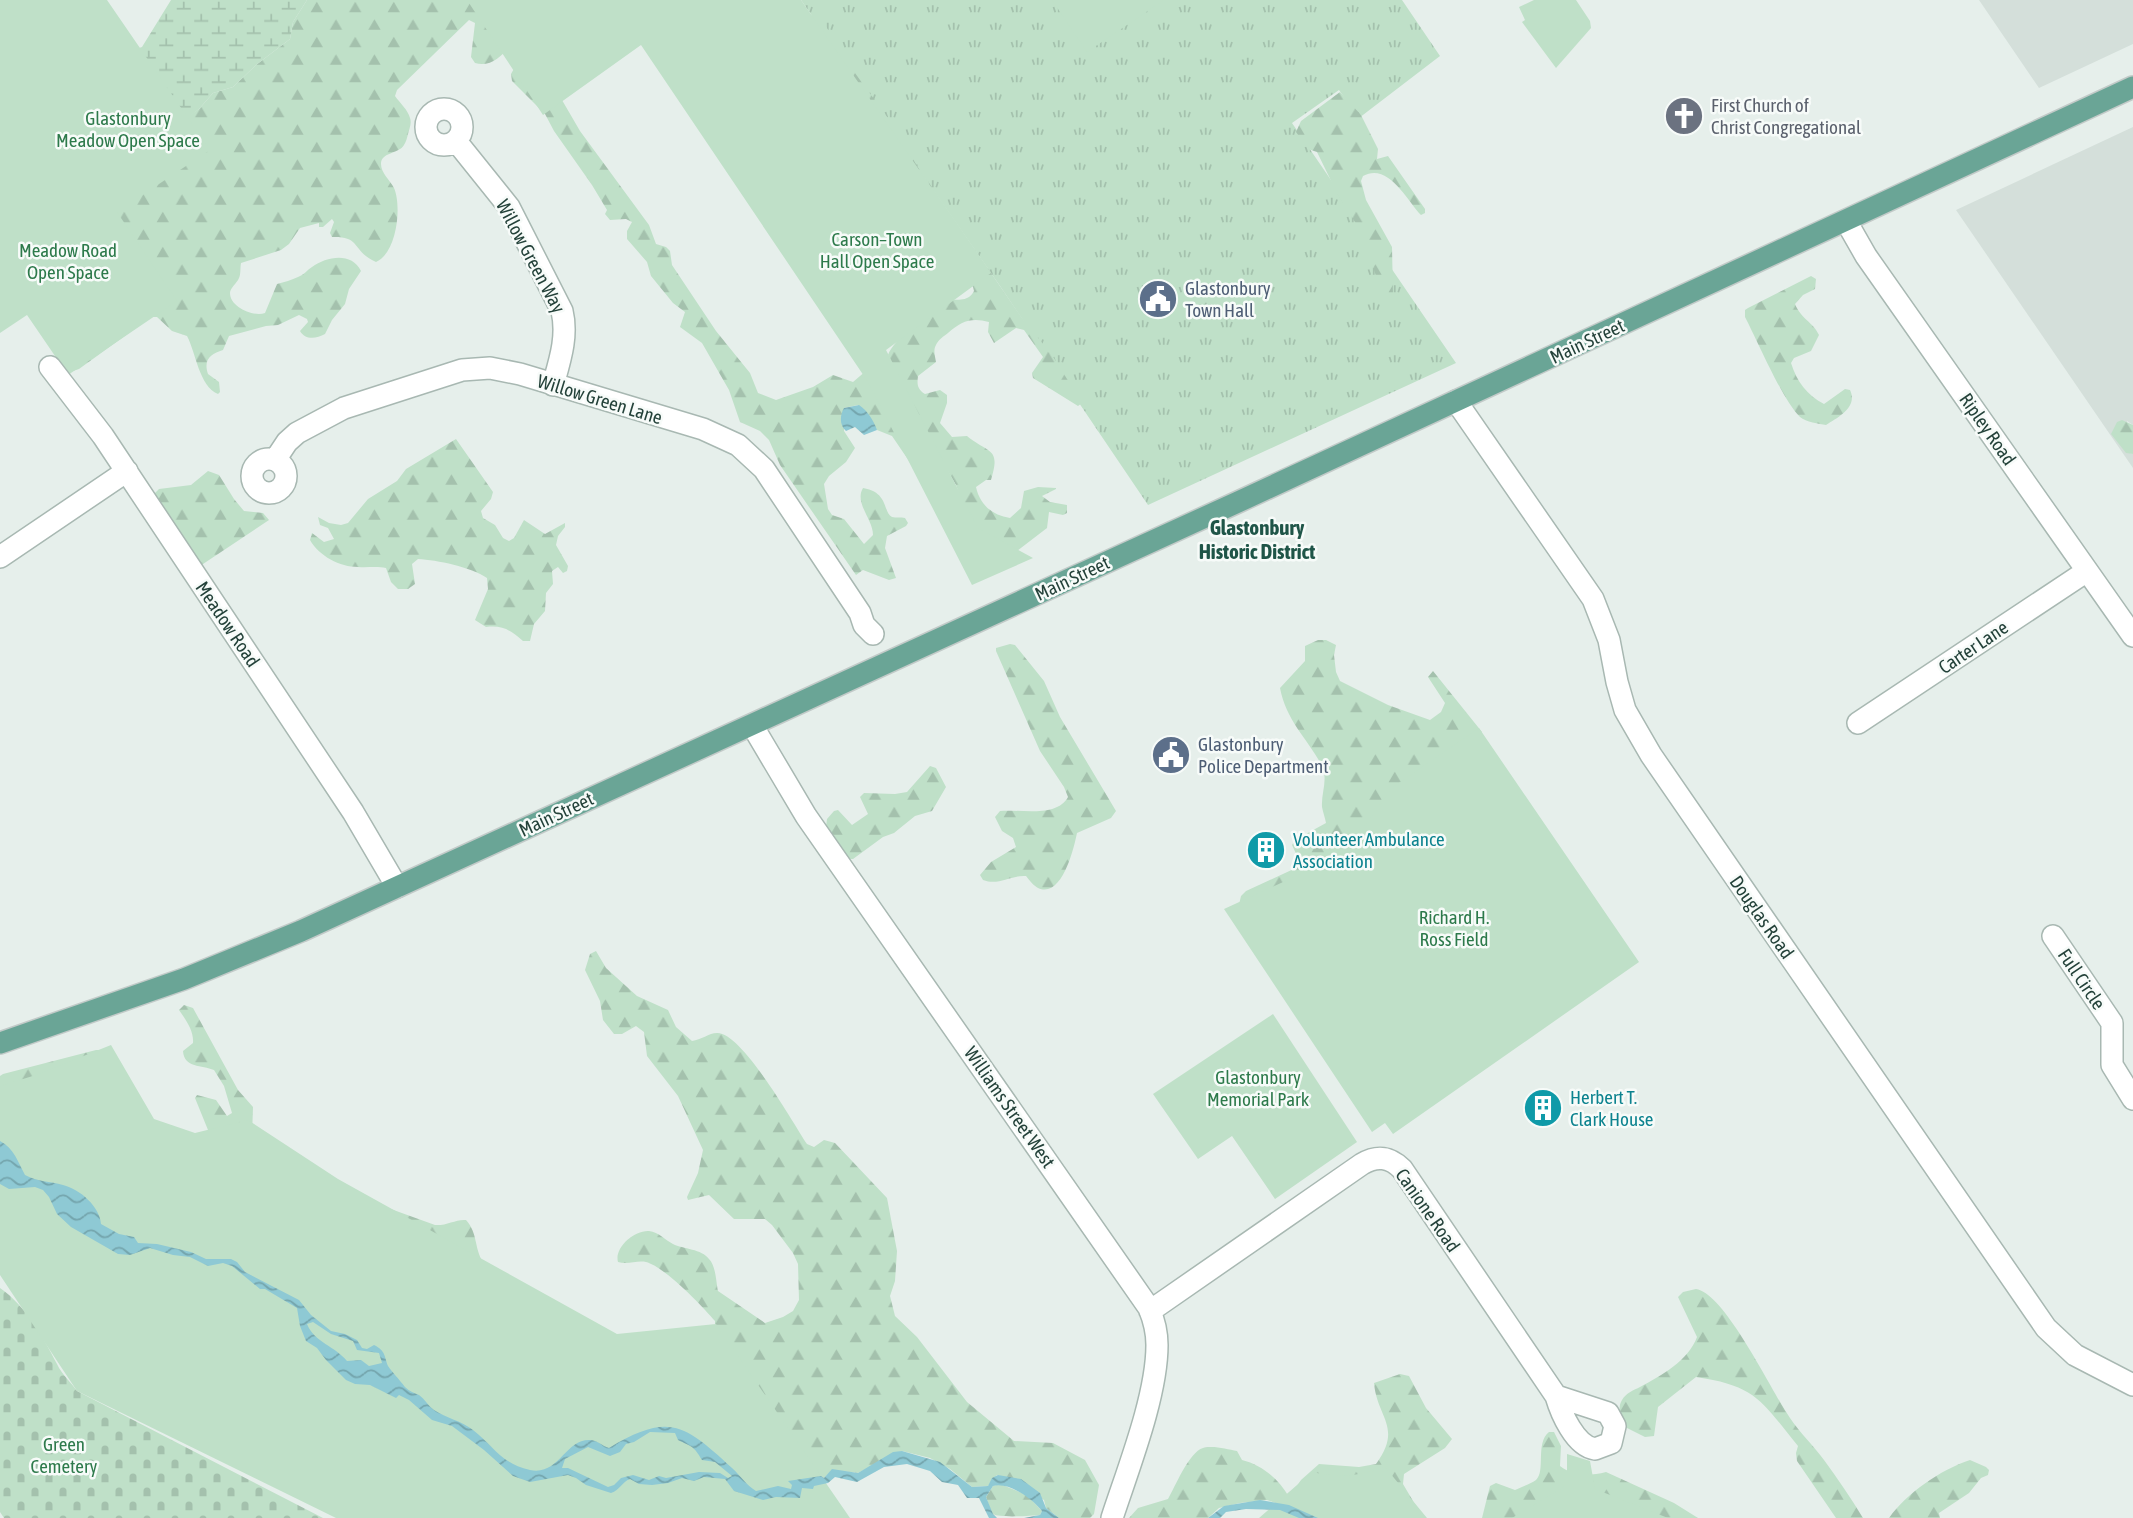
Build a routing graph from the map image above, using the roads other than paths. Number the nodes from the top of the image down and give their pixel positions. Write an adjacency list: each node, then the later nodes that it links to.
1 (2133, 87): 3 (main road, Main Street)
2 (456, 141): 5 (street, Willow Green Way)
3 (1846, 221): 6 (main road, Main Street); 10 (street, Ripley Road)
4 (50, 367): 8 (street, Meadow Road)
5 (553, 385): 7 (street, Willow Green Lane); 12 (street, Willow Green Lane)
6 (1456, 401): 12 (main road, Main Street); 20 (street, Douglas Road)
7 (275, 460)
8 (127, 471): 9 (street); 15 (street, Meadow Road)
9 (0, 557)
10 (2087, 571): 11 (street, Ripley Road); 13 (street, Carter Lane)
11 (2133, 636)
12 (888, 662): 14 (main road, Main Street)
13 (1858, 723)
14 (752, 725): 15 (main road, Main Street); 19 (street, Williams Street West)
15 (397, 887): 17 (main road, Main Street)
16 (2053, 936): 18 (street, Full Circle)
17 (0, 1043)
18 (2133, 1099)
19 (1150, 1311): 21 (street, Canione Road); 22 (street, Williams Street West)
20 (2133, 1385)
21 (1556, 1396)
22 (1113, 1517)

